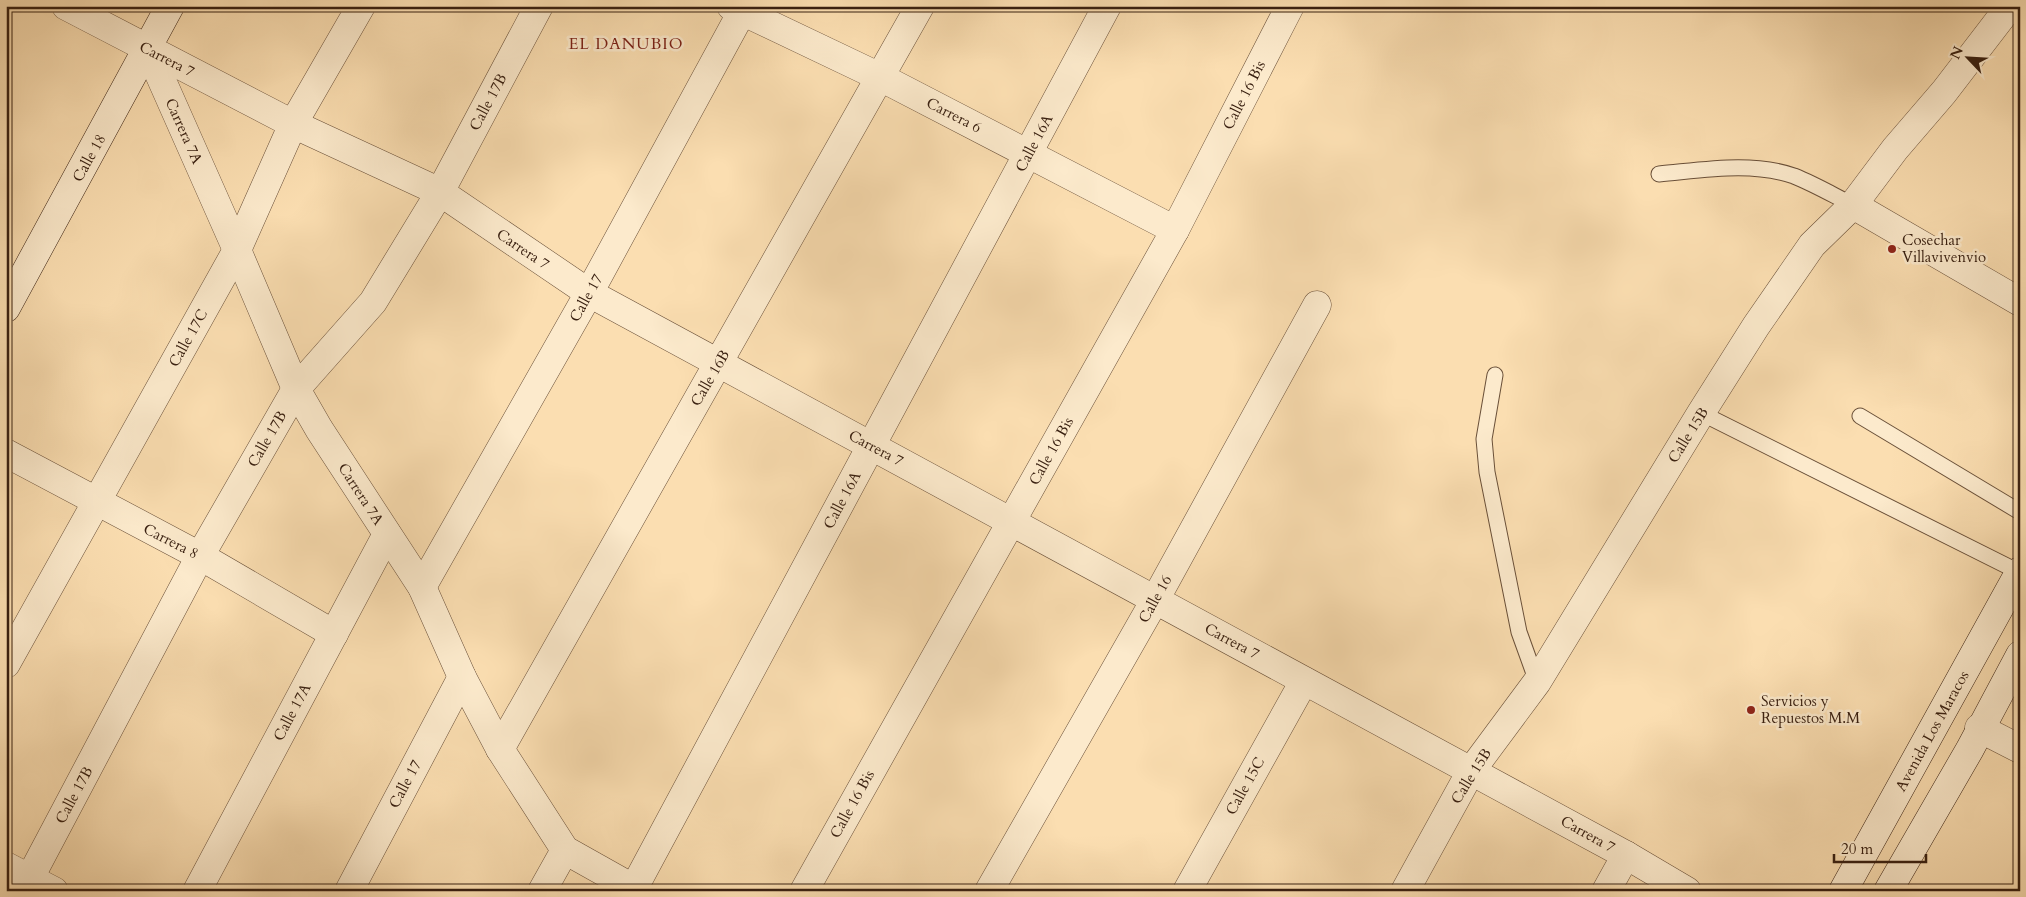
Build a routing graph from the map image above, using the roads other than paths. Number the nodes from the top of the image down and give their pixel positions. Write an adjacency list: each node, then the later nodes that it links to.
1 (66, 6): 10 (street, Carrera 7)
2 (170, 6): 10 (street, Calle 18)
3 (361, 6): 12 (street, Calle 17C)
4 (540, 6): 15 (street, Calle 17B)
5 (920, 6): 11 (street, Calle 16B)
6 (1107, 6): 13 (street, Calle 16A)
7 (1290, 6): 17 (street, Calle 16 Bis)
8 (2010, 6): 16 (street, Calle 15B)
9 (739, 8): 11 (street, Carrera 6); 19 (street, Calle 17)
10 (148, 49): 12 (street, Carrera 7); 18 (street, Carrera 7A); 22 (street, Calle 18)
11 (880, 77): 13 (street, Carrera 6); 23 (street, Calle 16B)
12 (293, 124): 15 (street, Carrera 7); 18 (street, Calle 17C)
13 (1028, 154): 17 (street, Carrera 6); 28 (street, Calle 16A)
14 (1659, 174): 16 (lane)
15 (440, 192): 19 (street, Carrera 7); 25 (street, Calle 17B)
16 (1853, 205): 20 (street); 26 (street, Calle 15B)
17 (1175, 230): 32 (street, Calle 16 Bis)
18 (237, 250): 25 (street, Carrera 7A); 30 (street, Calle 17C)
19 (589, 293): 23 (street, Carrera 7); 36 (street, Calle 17)
20 (2020, 302)
21 (1317, 305): 37 (street, Calle 16)
22 (6, 308)
23 (718, 363): 28 (street, Carrera 7); 45 (street, Calle 16B)
24 (1495, 375): 43 (lane)
25 (296, 389): 33 (street, Carrera 7A); 34 (street, Calle 17B)
26 (1701, 413): 35 (lane); 43 (street, Calle 15B)
27 (1860, 416): 31 (lane)
28 (871, 446): 32 (street, Carrera 7); 51 (street, Calle 16A)
29 (6, 453): 30 (street, Carrera 8)
30 (96, 503): 34 (street, Carrera 8); 40 (street, Calle 17C)
31 (2020, 512)
32 (1011, 521): 37 (street, Carrera 7); 56 (street, Calle 16 Bis)
33 (387, 534): 36 (street, Carrera 7A); 38 (street, Calle 17A)
34 (200, 556): 38 (street, Carrera 8); 50 (street, Calle 17B)
35 (2019, 571): 62 (street, Avenida Los Maracos)
36 (422, 587): 41 (street, Carrera 7A)
37 (1155, 600): 42 (street, Carrera 7); 57 (street, Calle 16)
38 (334, 634): 53 (street, Calle 17A)
39 (2020, 655): 44 (street)
40 (6, 664)
41 (462, 677): 45 (street, Carrera 7A); 54 (street, Calle 17)
42 (1304, 681): 47 (street, Carrera 7); 58 (street, Calle 15C)
43 (1537, 682): 47 (street, Calle 15B)
44 (1979, 728): 46 (street); 63 (street)
45 (500, 749): 48 (street, Carrera 7A)
46 (2020, 750)
47 (1471, 771): 49 (street, Carrera 7); 59 (street, Calle 15B)
48 (565, 850): 51 (street, Carrera 7A); 55 (street)
49 (1626, 855): 60 (street); 61 (street, Carrera 7)
50 (20, 878): 52 (street)
51 (636, 890)
52 (54, 891)
53 (197, 891)
54 (349, 891)
55 (542, 891)
56 (804, 891)
57 (989, 891)
58 (1187, 891)
59 (1405, 891)
60 (1606, 891)
61 (1687, 891)
62 (1843, 891)
63 (1888, 891)

